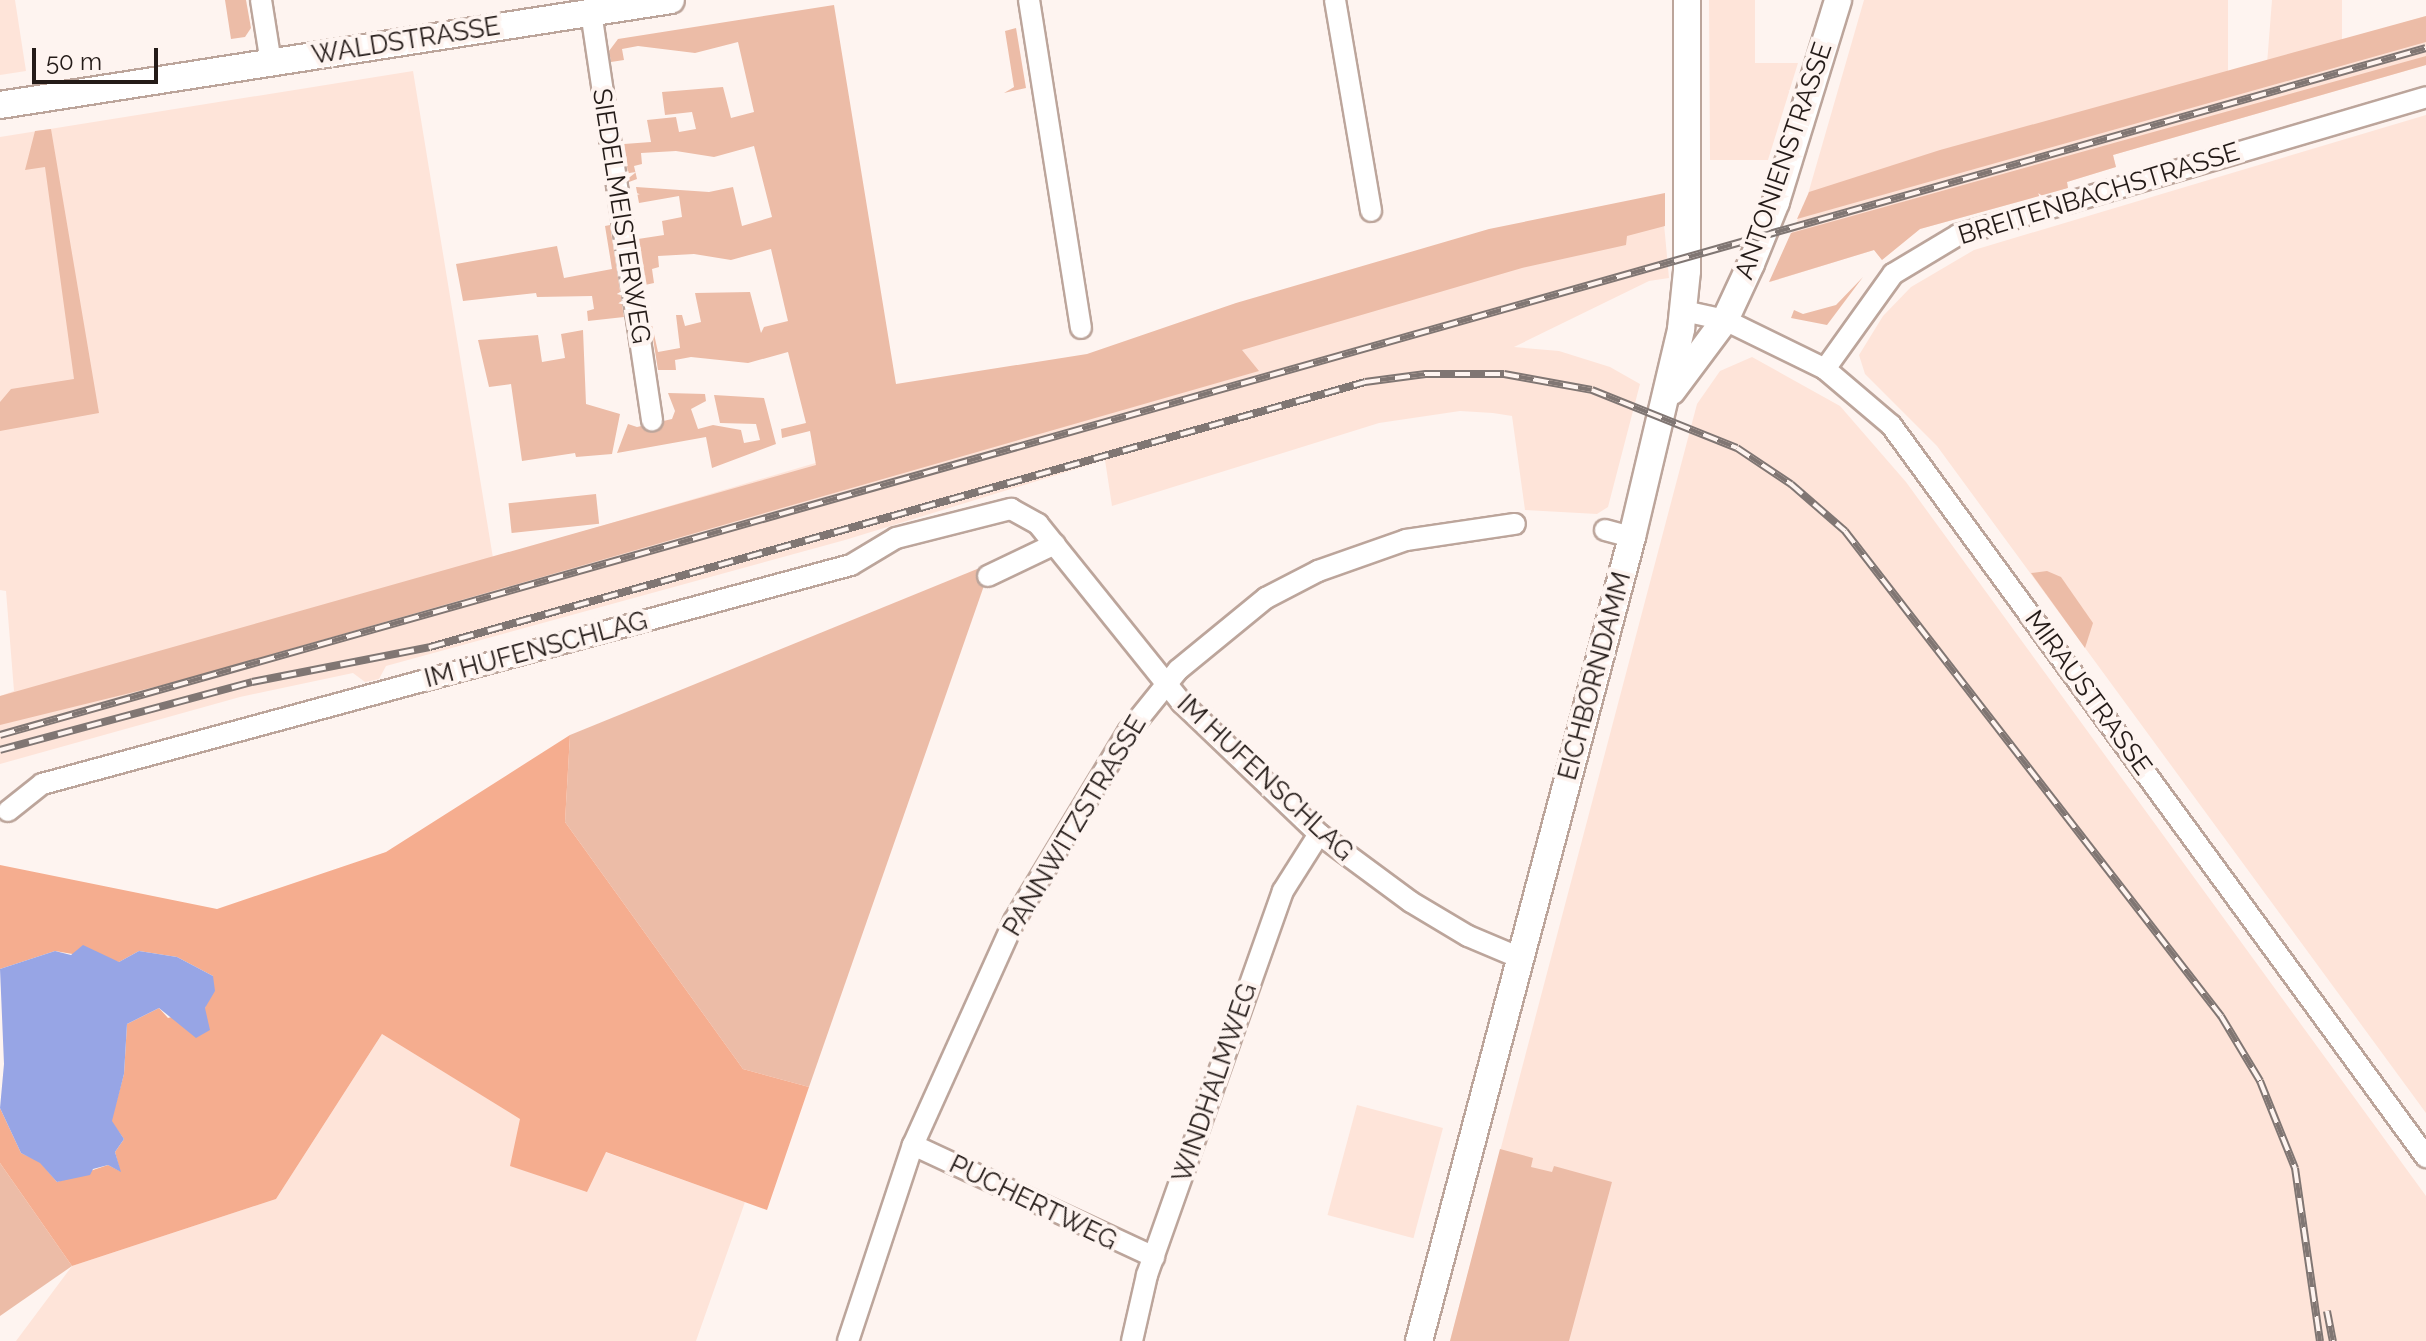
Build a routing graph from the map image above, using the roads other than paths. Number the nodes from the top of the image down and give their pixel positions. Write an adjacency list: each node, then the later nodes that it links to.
1 (261, 0): 8 (street)
2 (671, 0): 7 (main road, WALDSTRASSE)
3 (1029, 0): 14 (street)
4 (1335, 0): 11 (street)
5 (1687, 0): 12 (main road, EICHBORNDAMM)
6 (1838, 0): 13 (main road, ANTONIENSTRASSE)
7 (591, 12): 8 (main road, WALDSTRASSE); 17 (street, SIEDELMEISTERWEG)
8 (271, 63): 10 (main road, WALDSTRASSE)
9 (2426, 97): 15 (street, BREITENBACHSTRASSE)
10 (0, 105)
11 (1371, 211)
12 (1684, 311): 13 (street, MIRAUSTRASSE); 16 (main road, EICHBORNDAMM)
13 (1725, 320): 15 (street, MIRAUSTRASSE); 16 (main road, ANTONIENSTRASSE)
14 (1081, 328)
15 (1825, 369): 28 (street, MIRAUSTRASSE)
16 (1668, 397): 20 (main road, EICHBORNDAMM)
17 (652, 420)
18 (1515, 524): 23 (street, PANNWITZSTRASSE)
19 (1605, 530): 20 (street)
20 (1632, 537): 26 (main road, EICHBORNDAMM)
21 (1055, 544): 22 (street); 23 (street, IM HUFENSCHLAG); 24 (street, IM HUFENSCHLAG)
22 (988, 576)
23 (1166, 684): 25 (street, IM HUFENSCHLAG); 27 (street, PANNWITZSTRASSE)
24 (8, 811)
25 (1319, 834): 26 (street, IM HUFENSCHLAG); 29 (street, WINDHALMWEG)
26 (1520, 958): 32 (main road, EICHBORNDAMM)
27 (913, 1145): 29 (street, PUCHERTWEG); 30 (street, PANNWITZSTRASSE)
28 (2426, 1157)
29 (1154, 1257): 31 (street, WINDHALMWEG)
30 (848, 1341)
31 (1132, 1341)
32 (1419, 1341)

